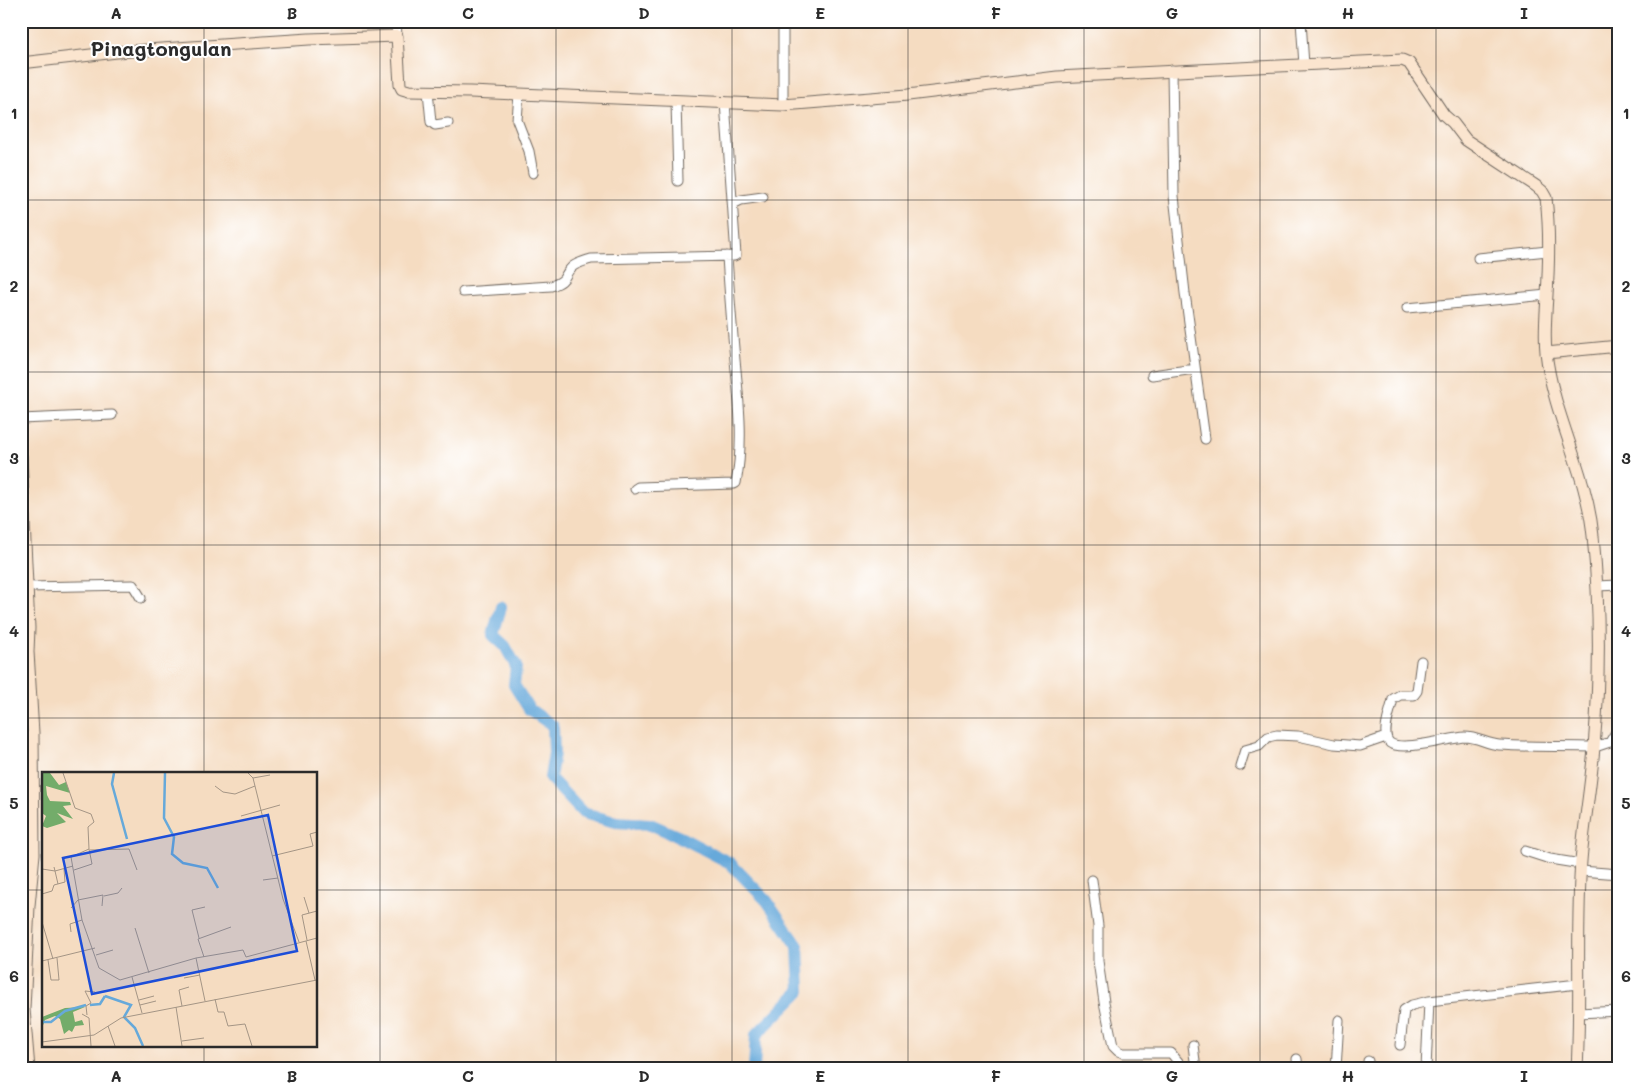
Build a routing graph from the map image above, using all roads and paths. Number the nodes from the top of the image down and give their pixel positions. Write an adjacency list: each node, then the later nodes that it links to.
1 (396, 21): 4 (street)
2 (783, 21): 12 (street)
3 (1301, 21): 6 (street)
4 (396, 36): 5 (street); 8 (street)
5 (21, 63)
6 (1304, 65): 7 (street); 18 (street)
7 (1172, 70): 12 (street); 26 (street)
8 (428, 92): 9 (street); 13 (street)
9 (519, 94): 10 (street); 14 (street)
10 (676, 101): 11 (street); 15 (street)
11 (725, 102): 12 (street); 17 (street)
12 (783, 105)
13 (448, 123)
14 (533, 173)
15 (678, 181)
16 (763, 197): 17 (street)
17 (733, 204): 19 (street)
18 (1548, 251): 20 (street); 22 (street)
19 (727, 256): 21 (street); 32 (street)
20 (1478, 258)
21 (463, 292)
22 (1547, 296): 23 (street); 25 (street)
23 (1407, 308)
24 (1619, 346): 25 (street)
25 (1546, 353): 34 (street)
26 (1195, 369): 27 (street); 30 (street)
27 (1152, 374)
28 (112, 415): 29 (street)
29 (21, 419)
30 (1205, 439)
31 (21, 456): 35 (street)
32 (635, 489)
33 (1619, 585): 34 (street)
34 (1597, 586): 40 (street)
35 (27, 587): 36 (street); 43 (street)
36 (141, 598)
37 (1421, 661): 39 (street)
38 (1619, 727): 40 (street)
39 (1386, 738): 40 (street); 41 (street)
40 (1594, 747): 45 (street)
41 (1240, 766)
42 (21, 770): 43 (street)
43 (33, 770): 56 (street)
44 (1525, 852): 45 (street)
45 (1581, 867): 46 (street); 48 (street)
46 (1619, 874)
47 (1092, 880): 57 (street)
48 (1578, 984): 49 (street); 51 (street)
49 (1429, 1001): 54 (street); 61 (street)
50 (1619, 1012): 51 (street)
51 (1578, 1013): 62 (street)
52 (1339, 1020): 60 (street)
53 (1193, 1045): 58 (street)
54 (1400, 1045)
55 (1297, 1059): 59 (street)
56 (29, 1069)
57 (1184, 1069)
58 (1196, 1069)
59 (1298, 1069)
60 (1336, 1069)
61 (1426, 1069)
62 (1576, 1069)

